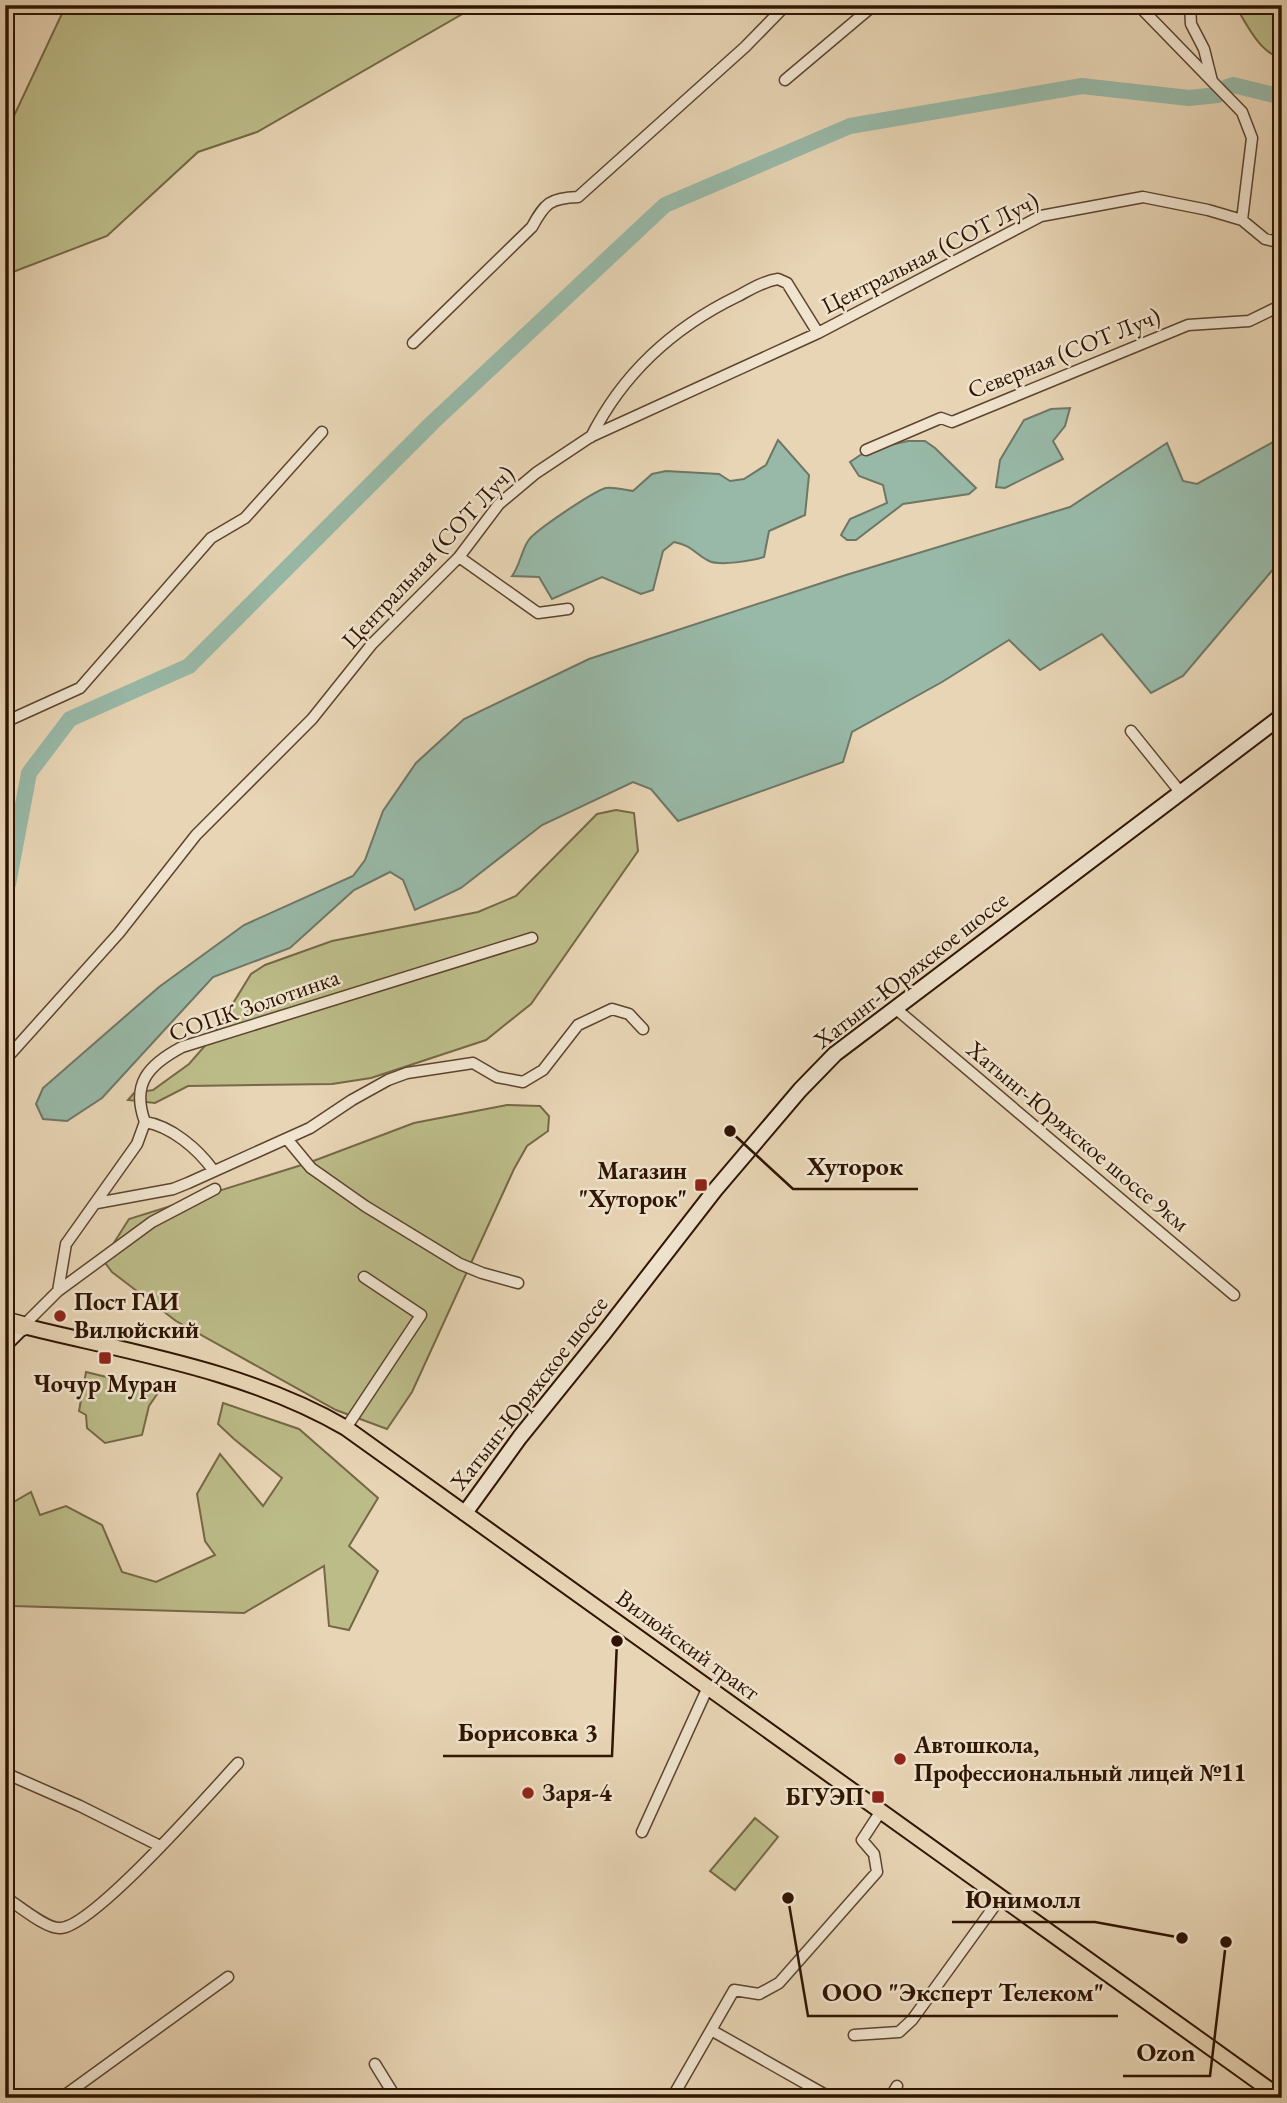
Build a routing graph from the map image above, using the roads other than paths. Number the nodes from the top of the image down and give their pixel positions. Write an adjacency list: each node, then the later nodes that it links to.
1 (786, 5): 11 (street)
2 (874, 5): 5 (street)
3 (1138, 5): 6 (street)
4 (1190, 5): 6 (street)
5 (785, 80)
6 (1212, 81): 7 (street)
7 (1242, 220): 8 (street, Центральная (СОТ Луч)); 10 (street, Центральная (СОТ Луч))
8 (1282, 243)
9 (1282, 305): 14 (street, Северная (СОТ Луч))
10 (818, 333): 13 (street, Центральная (СОТ Луч)); 13 (street)
11 (413, 344)
12 (322, 432): 18 (street)
13 (590, 437): 15 (street, Центральная (СОТ Луч))
14 (866, 450)
15 (459, 558): 16 (street); 24 (street, Центральная (СОТ Луч))
16 (568, 609)
17 (1282, 716): 20 (main road, Хатынг-Юряхское шоссе)
18 (5, 722)
19 (1131, 731): 20 (street)
20 (1181, 793): 22 (main road, Хатынг-Юряхское шоссе)
21 (532, 937): 25 (street, СОПК Золотинка)
22 (895, 1008): 33 (street, Хатынг-Юряхское шоссе 9км); 37 (main road, Хатынг-Юряхское шоссе)
23 (643, 1029): 26 (street)
24 (5, 1060)
25 (145, 1122): 27 (street); 29 (street)
26 (287, 1139): 27 (street); 31 (street)
27 (213, 1170): 29 (street)
28 (215, 1189): 32 (street)
29 (97, 1203): 32 (street)
30 (364, 1277): 36 (street)
31 (519, 1283)
32 (58, 1291): 34 (street)
33 (1234, 1295)
34 (14, 1323): 35 (main road); 36 (main road, Вилюйский тракт)
35 (5, 1345)
36 (346, 1428): 37 (main road, Вилюйский тракт)
37 (465, 1513): 38 (main road, Вилюйский тракт)
38 (708, 1687): 41 (main road, Вилюйский тракт); 42 (street)
39 (238, 1763): 43 (street)
40 (5, 1773): 43 (street)
41 (881, 1811): 45 (main road, Вилюйский тракт); 47 (street)
42 (642, 1832)
43 (160, 1846): 44 (street)
44 (5, 1897)
45 (1001, 1897): 48 (street); 56 (main road, Вилюйский тракт)
46 (228, 1977): 51 (street)
47 (710, 2030): 53 (street); 54 (street)
48 (853, 2035)
49 (375, 2064): 52 (street)
50 (897, 2086): 55 (street)
51 (61, 2098)
52 (396, 2098)
53 (672, 2098)
54 (831, 2098)
55 (890, 2098)
56 (1281, 2098)

